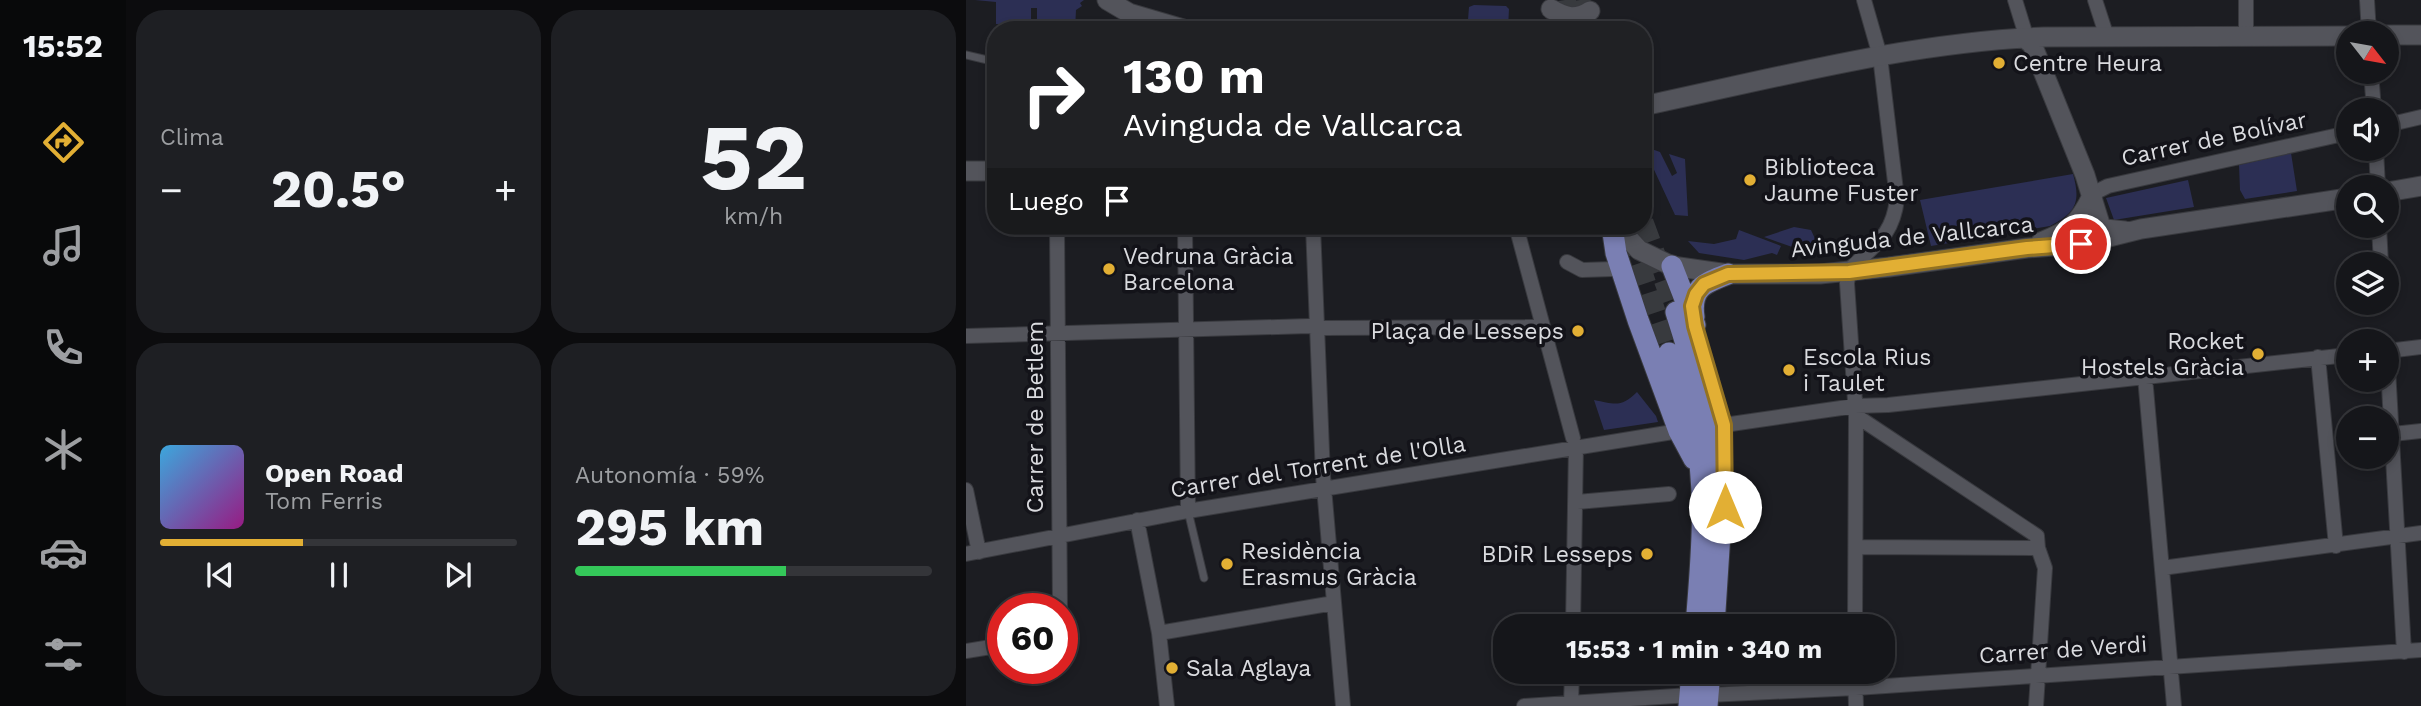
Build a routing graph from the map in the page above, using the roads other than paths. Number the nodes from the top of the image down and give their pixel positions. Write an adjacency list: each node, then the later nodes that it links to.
1 (1107, 0): 9 (main road)
2 (1864, 0): 18 (street)
3 (2015, 0): 16 (street)
4 (2095, 0): 15 (street)
5 (2246, 0): 13 (street)
6 (2367, 0): 10 (street)
7 (1551, 5): 8 (main road)
8 (1591, 5)
9 (1157, 21)
10 (2368, 21)
11 (2399, 35): 12 (main road)
12 (2421, 35)
13 (2246, 36): 14 (main road); 15 (main road)
14 (2336, 36)
15 (2107, 37): 16 (main road)
16 (2024, 38): 18 (main road); 28 (main road)
17 (966, 55): 19 (lane)
18 (1880, 56): 20 (main road); 41 (street)
19 (987, 60)
20 (1652, 104)
21 (2421, 117): 22 (street)
22 (2399, 122)
23 (2336, 136): 28 (street, Carrer de Bolívar)
24 (987, 170): 25 (main road)
25 (966, 171)
26 (2421, 186): 27 (main road)
27 (2399, 190)
28 (2092, 196): 30 (main road); 37 (main road)
29 (2336, 200): 30 (main road, Avinguda de Vallcarca)
30 (2129, 232): 37 (main road, Avinguda de Vallcarca)
31 (1057, 235): 48 (street, Carrer de Betlem)
32 (1185, 235): 46 (street)
33 (1314, 235): 47 (street)
34 (1518, 235): 45 (street)
35 (1615, 235): 57 (main road)
36 (1624, 235): 39 (main road, Avinguda de Vallcarca)
37 (2027, 248): 41 (main road, Avinguda de Vallcarca)
38 (1567, 262): 40 (street)
39 (1672, 267): 42 (main road, Avinguda de Vallcarca); 44 (main road)
40 (1614, 270)
41 (1849, 272): 42 (main road, Avinguda de Vallcarca); 56 (street)
42 (1728, 274): 44 (main road)
43 (1676, 312): 57 (main road)
44 (1695, 326): 57 (main road)
45 (1543, 327): 47 (street); 60 (street)
46 (1186, 328): 47 (street); 48 (street); 66 (street)
47 (1319, 328): 62 (street)
48 (1058, 332): 49 (street); 69 (street, Carrer de Betlem)
49 (966, 336)
50 (2421, 347): 51 (street)
51 (2399, 350)
52 (1670, 353): 57 (main road)
53 (2336, 356): 54 (street, Carrer del Torrent de l'Olla)
54 (2318, 358): 55 (street, Carrer del Torrent de l'Olla); 71 (street)
55 (2145, 377): 56 (street, Carrer del Torrent de l'Olla); 75 (street)
56 (1858, 412): 57 (street, Carrer del Torrent de l'Olla); 72 (street); 73 (street)
57 (1702, 428): 60 (street, Carrer del Torrent de l'Olla); 80 (main road); 81 (main road)
58 (2421, 431): 59 (street)
59 (2399, 434)
60 (1575, 442): 62 (street, Carrer del Torrent de l'Olla); 65 (street)
61 (2395, 469): 70 (street)
62 (1325, 489): 66 (street, Carrer del Torrent de l'Olla); 78 (street)
63 (966, 490): 74 (street)
64 (1669, 494): 65 (street)
65 (1577, 502): 79 (street)
66 (1188, 510): 67 (street, Carrer del Torrent de l'Olla); 76 (lane)
67 (1137, 520): 69 (street, Carrer del Torrent de l'Olla); 83 (street)
68 (2421, 533): 70 (street)
69 (1058, 535): 74 (street, Carrer del Torrent de l'Olla); 77 (street, Carrer de Betlem)
70 (2398, 536): 71 (street); 87 (street)
71 (2336, 545): 75 (street)
72 (1856, 547): 73 (street); 82 (street)
73 (2038, 548): 89 (street)
74 (972, 553)
75 (2162, 568): 88 (street)
76 (1204, 579)
77 (1060, 593)
78 (1334, 603): 83 (street); 96 (street)
79 (1573, 614)
80 (1697, 614)
81 (1715, 614)
82 (1855, 614)
83 (1159, 633): 95 (street)
84 (987, 648): 86 (street)
85 (2421, 650): 87 (street, Carrer de Verdi)
86 (966, 651)
87 (2404, 652): 88 (street, Carrer de Verdi)
88 (2171, 665): 89 (street, Carrer de Verdi); 100 (street)
89 (2039, 675): 92 (street, Carrer de Verdi); 99 (street)
90 (1569, 684): 94 (street)
91 (1856, 684): 92 (street)
92 (1856, 688): 93 (street, Carrer de Verdi); 98 (street)
93 (1699, 700): 94 (street, Carrer de Verdi)
94 (1564, 705): 97 (street, Carrer de Verdi)
95 (1167, 706)
96 (1343, 706)
97 (1524, 706)
98 (1856, 706)
99 (2036, 706)
100 (2174, 706)

